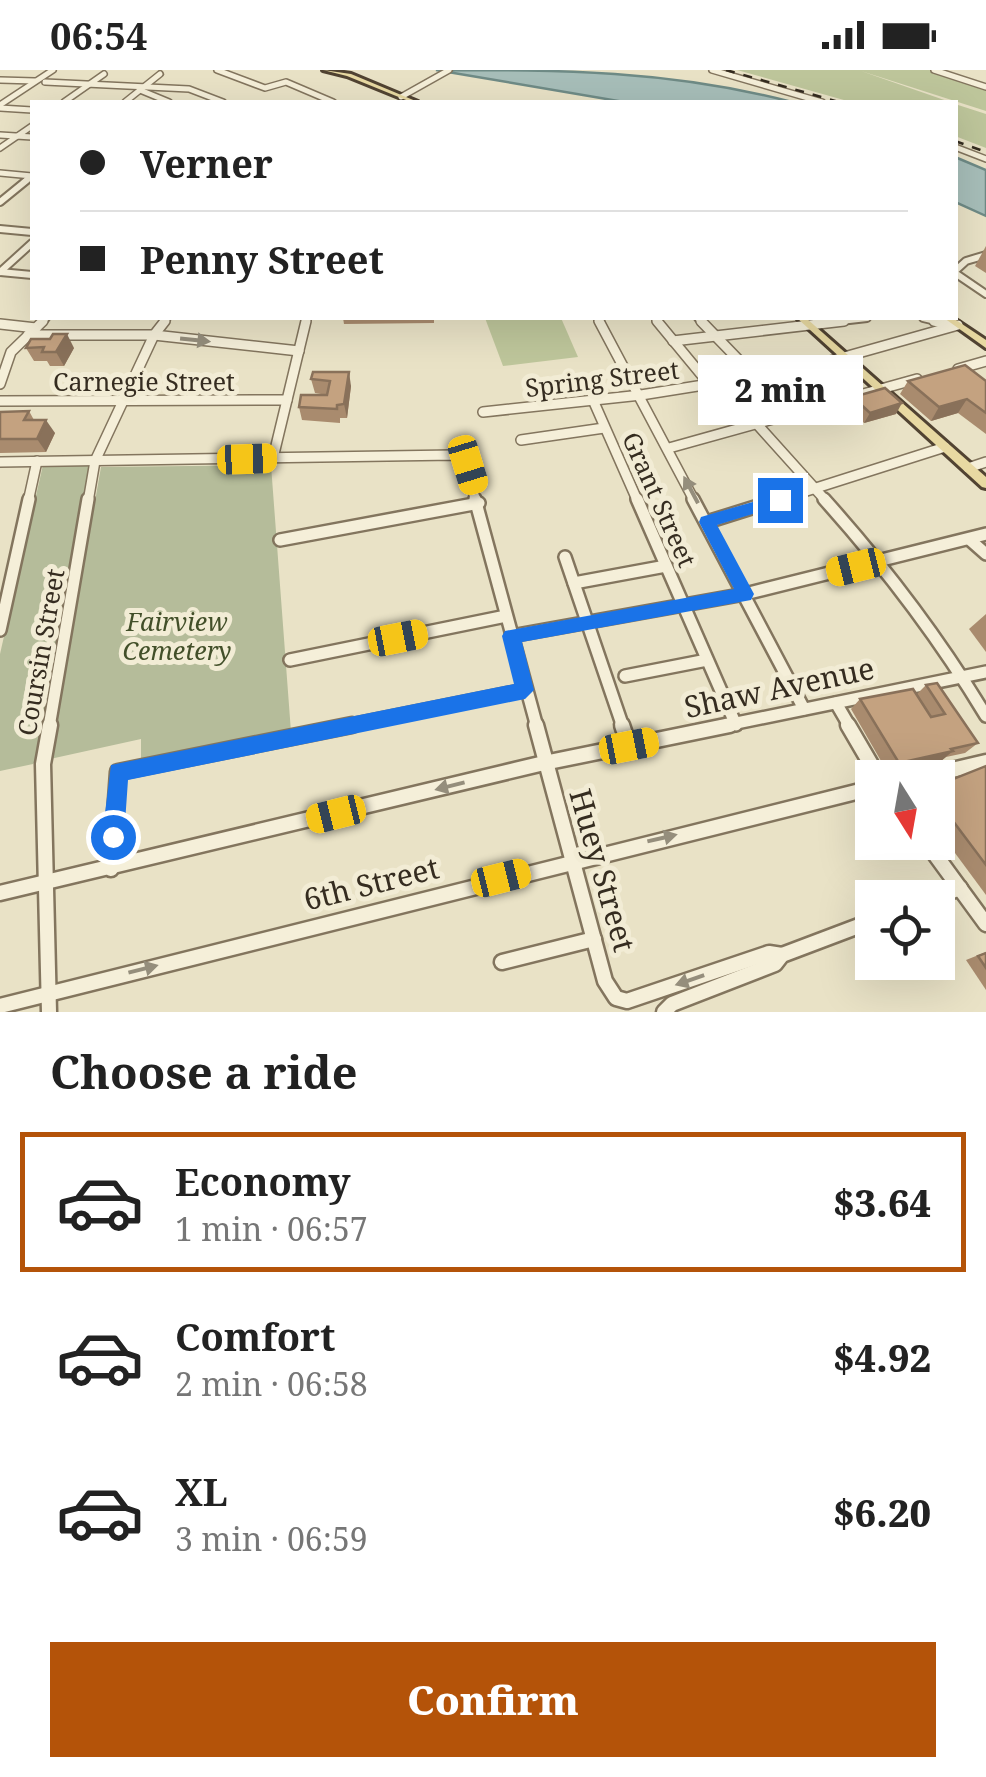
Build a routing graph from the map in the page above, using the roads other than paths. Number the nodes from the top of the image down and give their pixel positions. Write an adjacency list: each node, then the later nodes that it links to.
1 (53, 70): 10 (street)
2 (217, 70): 22 (street)
3 (326, 70): 16 (main road)
4 (449, 70): 15 (street)
5 (712, 70): 24 (street)
6 (934, 70): 13 (street)
7 (104, 74): 12 (street)
8 (160, 74): 14 (street)
9 (0, 80): 10 (street)
10 (36, 82): 25 (street)
11 (45, 82): 12 (street)
12 (90, 84): 14 (street); 18 (street)
13 (986, 87)
14 (142, 88): 19 (street); 20 (street); 21 (street)
15 (410, 89): 16 (street); 17 (street)
16 (386, 90): 17 (main road)
17 (401, 96): 23 (main road)
18 (67, 100)
19 (127, 100)
20 (165, 100)
21 (218, 100)
22 (328, 100)
23 (410, 100)
24 (815, 100)
25 (0, 106): 26 (street)
26 (30, 110)
27 (30, 127): 29 (street)
28 (0, 135): 29 (street)
29 (18, 136): 30 (street); 31 (street)
30 (30, 137)
31 (0, 148)
32 (958, 148): 33 (street)
33 (986, 159)
34 (0, 173): 35 (street)
35 (30, 176)
36 (30, 178): 37 (street)
37 (0, 202)
38 (0, 229): 39 (street)
39 (30, 232)
40 (30, 245): 43 (street)
41 (986, 255): 42 (street)
42 (958, 269)
43 (0, 272): 45 (street)
44 (958, 274): 46 (street)
45 (30, 275)
46 (986, 294)
47 (44, 320): 59 (street)
48 (166, 320): 61 (street, Coursin Street)
49 (307, 320): 65 (street)
50 (599, 320): 75 (street)
51 (656, 320): 63 (street)
52 (700, 320): 62 (street)
53 (830, 320): 56 (street)
54 (933, 320): 58 (street)
55 (951, 320): 58 (main road)
56 (805, 321): 62 (street); 66 (main road)
57 (0, 324): 59 (street)
58 (958, 325): 64 (main road); 66 (street, Spring Street)
59 (36, 328): 60 (street)
60 (28, 335): 61 (street); 69 (street)
61 (154, 336): 65 (street, one-way to 65); 79 (street, Coursin Street)
62 (716, 336): 63 (street); 70 (street)
63 (673, 342): 73 (street)
64 (986, 345)
65 (299, 351): 76 (street)
66 (844, 356): 70 (street, Spring Street); 74 (main road)
67 (986, 361): 68 (street)
68 (947, 372)
69 (2, 373): 72 (street)
70 (754, 376): 73 (street, Spring Street); 81 (street)
71 (930, 376): 74 (street)
72 (0, 384)
73 (710, 384): 75 (street, Spring Street)
74 (880, 389): 81 (street); 85 (main road)
75 (641, 395): 77 (street, Spring Street); 86 (street)
76 (287, 400): 79 (street, Carnegie Street); 87 (street)
77 (593, 400): 80 (street, Spring Street); 83 (street, Grant Street)
78 (0, 401): 79 (street, Carnegie Street)
79 (123, 402): 89 (street, Coursin Street)
80 (483, 412)
81 (791, 414): 82 (street)
82 (756, 424): 86 (street); 94 (street)
83 (604, 428): 84 (street); 103 (street, Grant Street)
84 (522, 440)
85 (946, 447): 92 (main road); 94 (street)
86 (669, 448): 96 (street, one-way to 86)
87 (273, 458): 89 (street); 95 (street, Huey Street)
88 (37, 461): 89 (street); 90 (street); 105 (street)
89 (95, 461): 131 (street, Coursin Street)
90 (0, 462)
91 (986, 462): 92 (street)
92 (968, 468): 93 (main road)
93 (986, 484)
94 (816, 489): 96 (street); 102 (street)
95 (479, 503): 99 (street); 108 (street, Huey Street)
96 (707, 522): 106 (street)
97 (986, 534): 98 (street)
98 (969, 538): 100 (street); 102 (street)
99 (280, 540)
100 (986, 554)
101 (565, 557): 104 (street)
102 (880, 561): 106 (street); 116 (street)
103 (666, 566): 104 (street); 107 (street, Grant Street)
104 (574, 584): 109 (street)
105 (5, 590): 110 (street)
106 (745, 594): 107 (street); 119 (street)
107 (683, 606): 109 (street); 113 (street, Grant Street)
108 (506, 616): 111 (street, Huey Street); 112 (street)
109 (588, 623): 111 (street); 122 (street)
110 (0, 630)
111 (511, 636): 117 (street, Huey Street)
112 (290, 660)
113 (707, 660): 115 (street); 121 (street, Grant Street)
114 (986, 672): 116 (street, Shaw Avenue)
115 (625, 676)
116 (962, 677): 118 (street, Shaw Avenue); 120 (street)
117 (525, 690): 125 (street, Huey Street); 130 (street)
118 (836, 703): 119 (street, Shaw Avenue); 123 (street)
119 (804, 709): 121 (street, Shaw Avenue)
120 (986, 716)
121 (736, 725): 122 (street, Shaw Avenue)
122 (629, 746): 125 (street, Shaw Avenue)
123 (869, 760)
124 (986, 762): 126 (street)
125 (544, 763): 128 (street, Huey Street); 130 (street, Shaw Avenue, one-way to 130)
126 (955, 769)
127 (855, 792): 128 (street, 6th Street, one-way to 127)
128 (572, 860): 137 (street, Huey Street); 140 (street, 6th Street, one-way to 128)
129 (939, 860): 132 (street)
130 (111, 869): 131 (street, Shaw Avenue)
131 (44, 883): 134 (street, Shaw Avenue); 140 (street, Coursin Street)
132 (960, 888): 133 (street); 135 (street)
133 (955, 890)
134 (0, 894)
135 (986, 924)
136 (855, 928): 138 (street)
137 (594, 939): 138 (street, Huey Street, one-way to 137); 139 (street)
138 (782, 956): 143 (street)
139 (502, 962)
140 (48, 993): 141 (street, 6th Street); 142 (street, Coursin Street)
141 (0, 1006)
142 (49, 1012)
143 (664, 1012)

